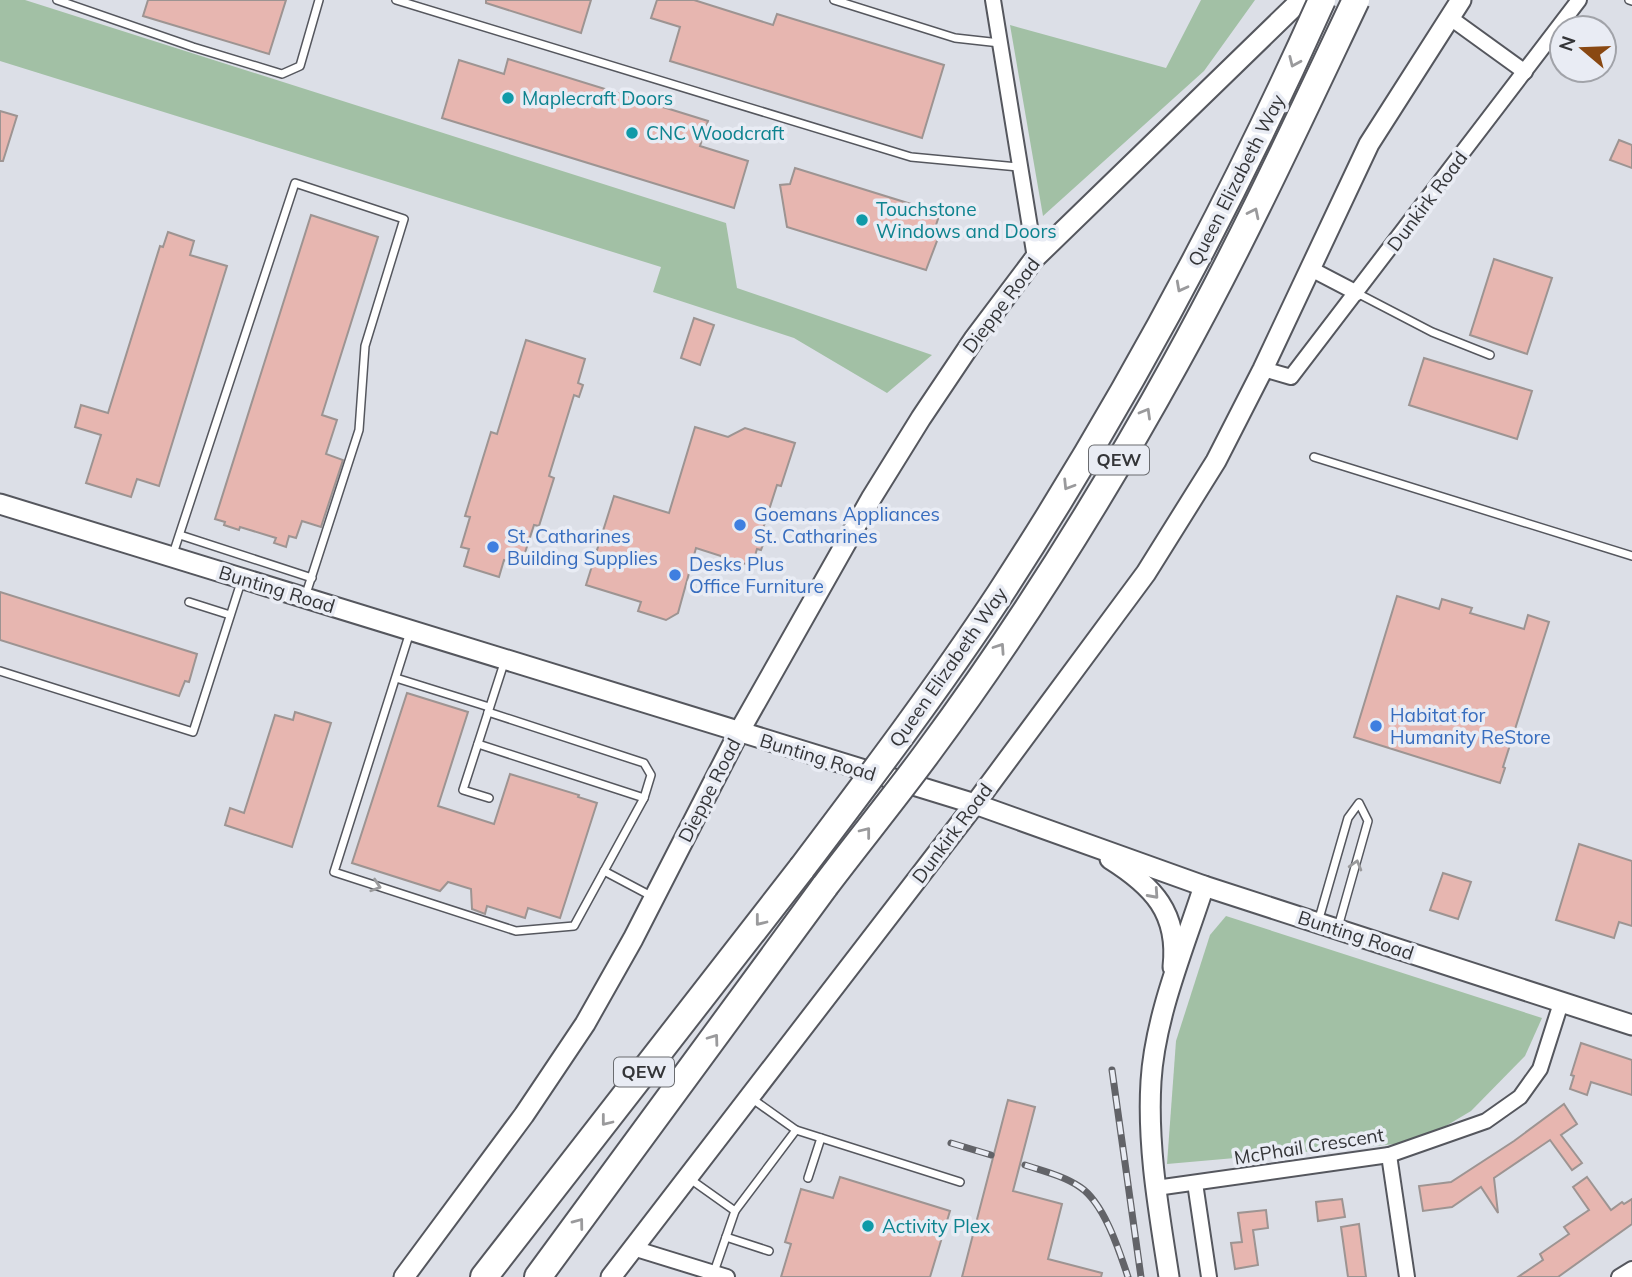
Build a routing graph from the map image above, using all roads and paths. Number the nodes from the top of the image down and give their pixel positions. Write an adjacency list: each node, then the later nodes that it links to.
1 (57, 0): 2 (lane)
2 (319, 0)
3 (396, 0): 14 (lane)
4 (834, 0): 12 (lane)
5 (993, 0): 12 (street)
6 (1301, 0): 15 (street, Dieppe Road)
7 (1322, 0): 65 (highway, Queen Elizabeth Way / QEW, one-way to 65, bridge)
8 (1356, 0): 66 (highway, Queen Elizabeth Way / QEW, one-way to 8, bridge)
9 (1461, 0): 11 (street, Dunkirk Road)
10 (1580, 0): 13 (street, Dunkirk Road)
11 (1449, 17): 13 (street); 16 (street, Dunkirk Road)
12 (1000, 43): 14 (street)
13 (1525, 72): 17 (street, Dunkirk Road)
14 (1020, 167): 15 (street)
15 (1035, 258): 35 (street, Dieppe Road)
16 (1311, 269): 17 (street); 19 (street, Dunkirk Road)
17 (1357, 293): 18 (lane); 19 (street, Dunkirk Road)
18 (1490, 355)
19 (1263, 369): 39 (street, Dunkirk Road)
20 (1314, 457): 23 (lane)
21 (0, 504): 24 (street, Bunting Road)
22 (180, 535): 24 (lane); 25 (lane); 25 (lane)
23 (1632, 556)
24 (172, 557): 26 (street, Bunting Road)
25 (312, 578): 27 (lane)
26 (242, 579): 27 (street, Bunting Road); 29 (lane)
27 (305, 598): 30 (street, Bunting Road)
28 (188, 602): 29 (lane)
29 (230, 615): 32 (lane)
30 (411, 631): 31 (street, Bunting Road); 33 (lane)
31 (505, 660): 34 (lane); 35 (street, Bunting Road)
32 (0, 671)
33 (396, 678): 34 (lane); 41 (lane, one-way to 41)
34 (489, 710): 36 (lane); 38 (lane)
35 (739, 732): 39 (street, Bunting Road); 43 (street, Dieppe Road)
36 (478, 744): 37 (lane); 38 (lane)
37 (489, 798)
38 (644, 798): 41 (lane)
39 (975, 804): 40 (street, Bunting Road); 49 (street, Dunkirk Road)
40 (1079, 841): 42 (street, Bunting Road); 46 (street, one-way to 46)
41 (604, 871): 43 (lane)
42 (1204, 886): 44 (street, Bunting Road); 46 (street)
43 (654, 898): 64 (street, Dieppe Road)
44 (1318, 922): 45 (street, Bunting Road); 45 (lane, one-way to 44)
45 (1338, 929): 47 (street, Bunting Road)
46 (1174, 981): 57 (street)
47 (1561, 1003): 48 (street, Bunting Road); 52 (street, McPhail Crescent)
48 (1632, 1025)
49 (750, 1097): 50 (lane); 53 (street, Dunkirk Road)
50 (796, 1130): 51 (lane); 58 (lane)
51 (821, 1138): 54 (lane); 55 (lane)
52 (1389, 1155): 56 (street, McPhail Crescent); 70 (street)
53 (688, 1177): 58 (lane); 60 (street, Dunkirk Road)
54 (808, 1178)
55 (960, 1182)
56 (1195, 1183): 57 (street, McPhail Crescent); 69 (street)
57 (1156, 1188): 68 (street)
58 (734, 1211): 59 (lane)
59 (726, 1237): 61 (lane); 63 (lane)
60 (634, 1248): 63 (street); 67 (street, Dunkirk Road)
61 (769, 1251)
62 (1632, 1269): 71 (street)
63 (720, 1275)
64 (404, 1277)
65 (484, 1277)
66 (538, 1277)
67 (611, 1277)
68 (1169, 1277)
69 (1209, 1277)
70 (1408, 1277)
71 (1619, 1277)

